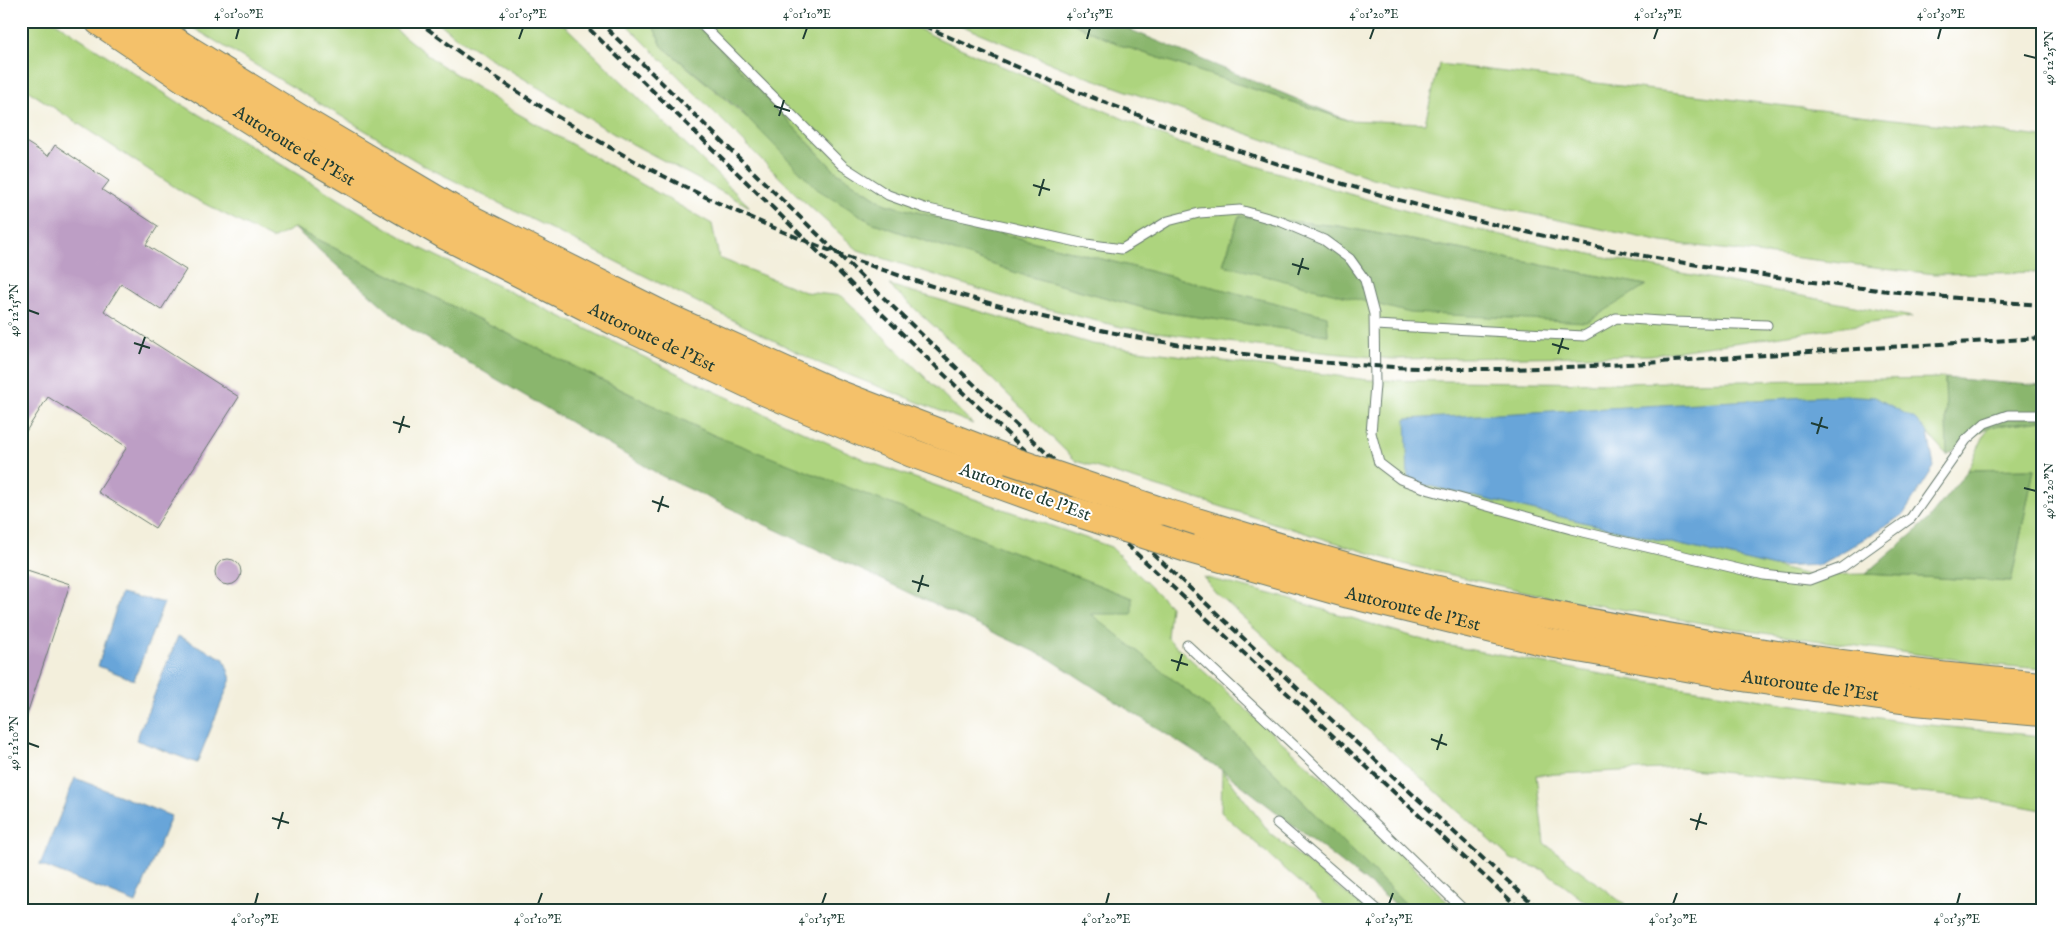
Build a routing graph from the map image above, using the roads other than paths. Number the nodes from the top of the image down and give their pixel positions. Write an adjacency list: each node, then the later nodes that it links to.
1 (99, 21): 9 (highway, Autoroute de l’Est, bridge)
2 (145, 21): 8 (highway, Autoroute de l’Est, bridge)
3 (698, 21): 4 (lane)
4 (1375, 325): 5 (lane); 6 (lane)
5 (1766, 325)
6 (2042, 414)
7 (1187, 645): 12 (lane)
8 (2042, 686)
9 (2042, 712)
10 (1277, 823): 11 (lane)
11 (1379, 911)
12 (1465, 911)

